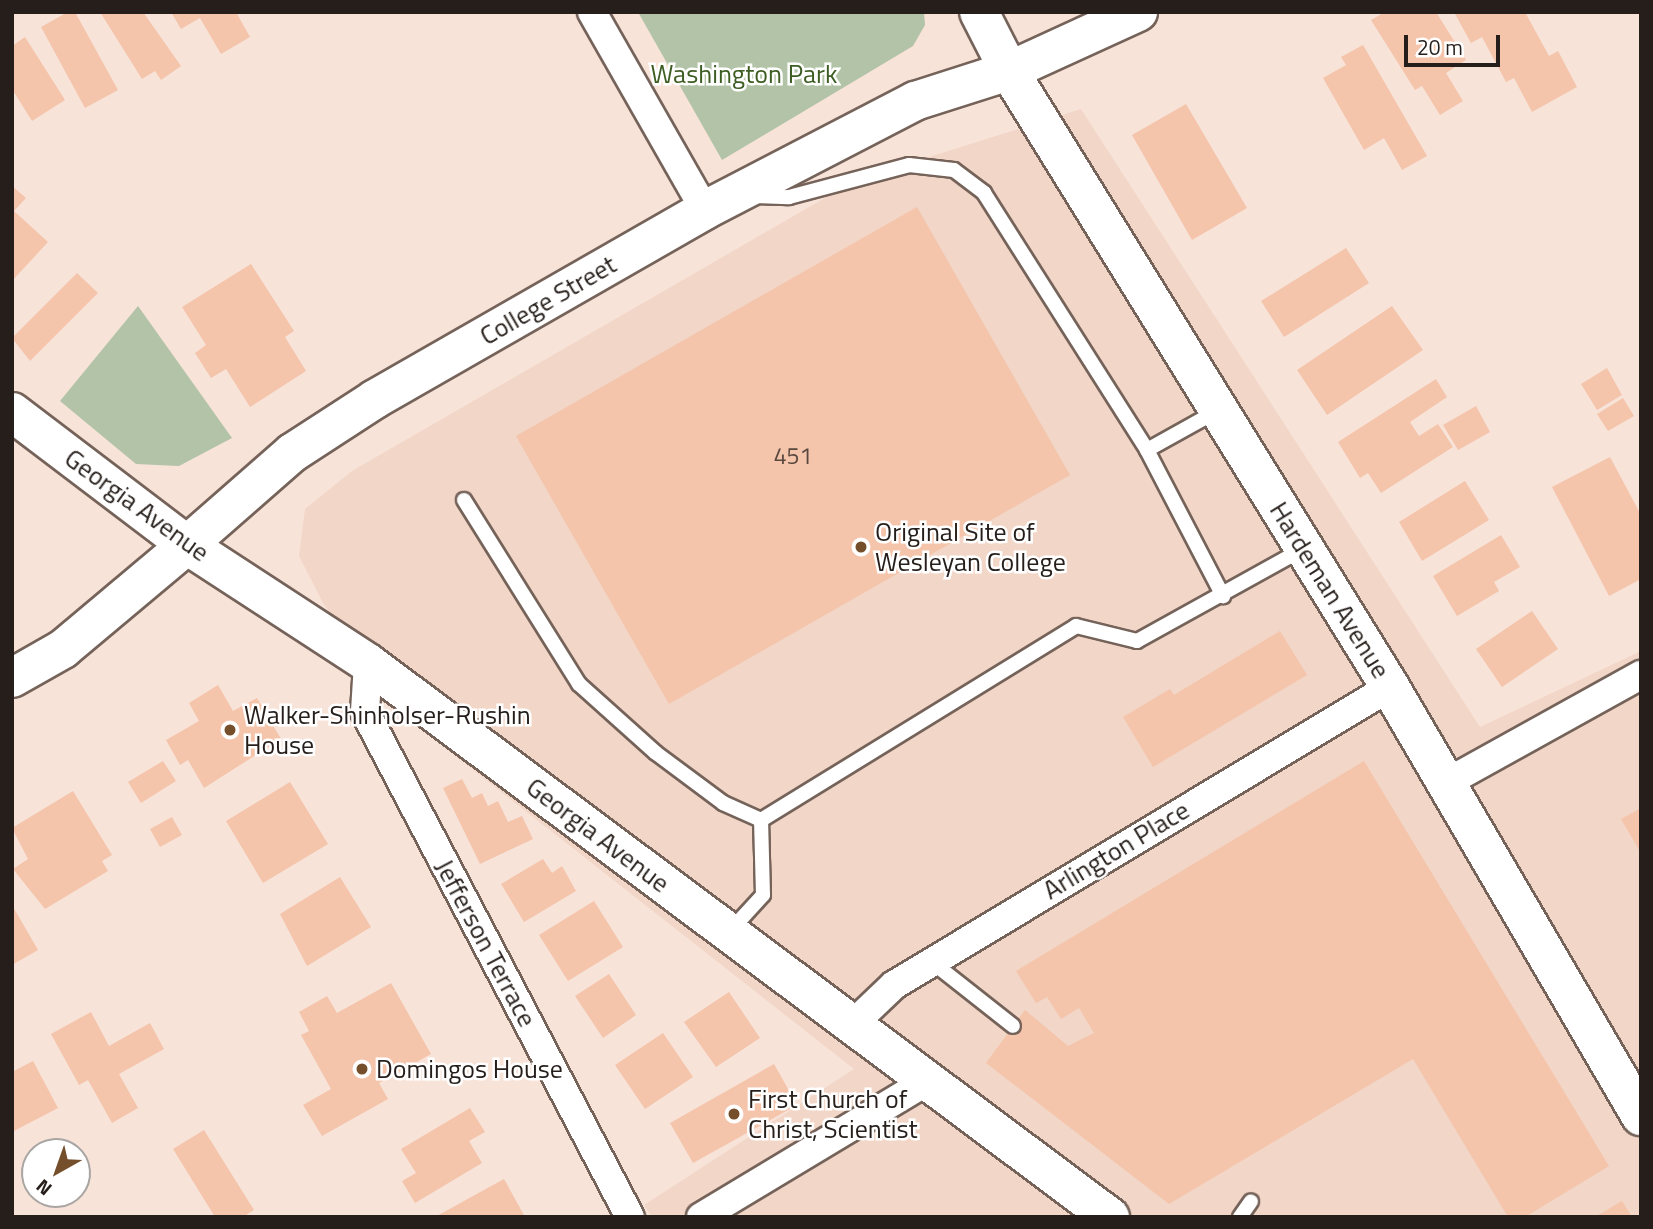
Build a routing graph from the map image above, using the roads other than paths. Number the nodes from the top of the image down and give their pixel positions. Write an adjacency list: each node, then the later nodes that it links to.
1 (592, 12): 5 (street)
2 (979, 12): 4 (main road, Hardeman Avenue)
3 (1138, 12): 4 (main road, College Street)
4 (1009, 71): 5 (main road, College Street); 6 (main road, Hardeman Avenue)
5 (719, 203): 8 (lane); 10 (main road, College Street)
6 (1219, 410): 8 (lane); 11 (main road, Hardeman Avenue)
7 (12, 412): 10 (main road, Georgia Avenue)
8 (1147, 450): 12 (lane)
9 (464, 500): 18 (lane)
10 (187, 545): 13 (main road, Georgia Avenue); 15 (main road, College Street)
11 (1304, 548): 12 (lane); 16 (main road, Hardeman Avenue)
12 (1223, 596): 18 (lane)
13 (368, 663): 19 (main road, Georgia Avenue); 26 (street, Jefferson Terrace)
14 (1641, 675): 17 (street)
15 (12, 678)
16 (1390, 687): 17 (main road, Hardeman Avenue); 20 (street, Arlington Place)
17 (1446, 783): 24 (main road, Hardeman Avenue)
18 (761, 820): 19 (lane)
19 (729, 933): 21 (main road, Georgia Avenue)
20 (932, 962): 21 (street, Arlington Place); 22 (lane)
21 (852, 1026): 23 (main road, Georgia Avenue)
22 (1013, 1026)
23 (927, 1081): 27 (street); 28 (main road, Georgia Avenue)
24 (1641, 1115)
25 (1251, 1201): 29 (lane)
26 (630, 1217)
27 (701, 1217)
28 (1110, 1217)
29 (1240, 1217)

